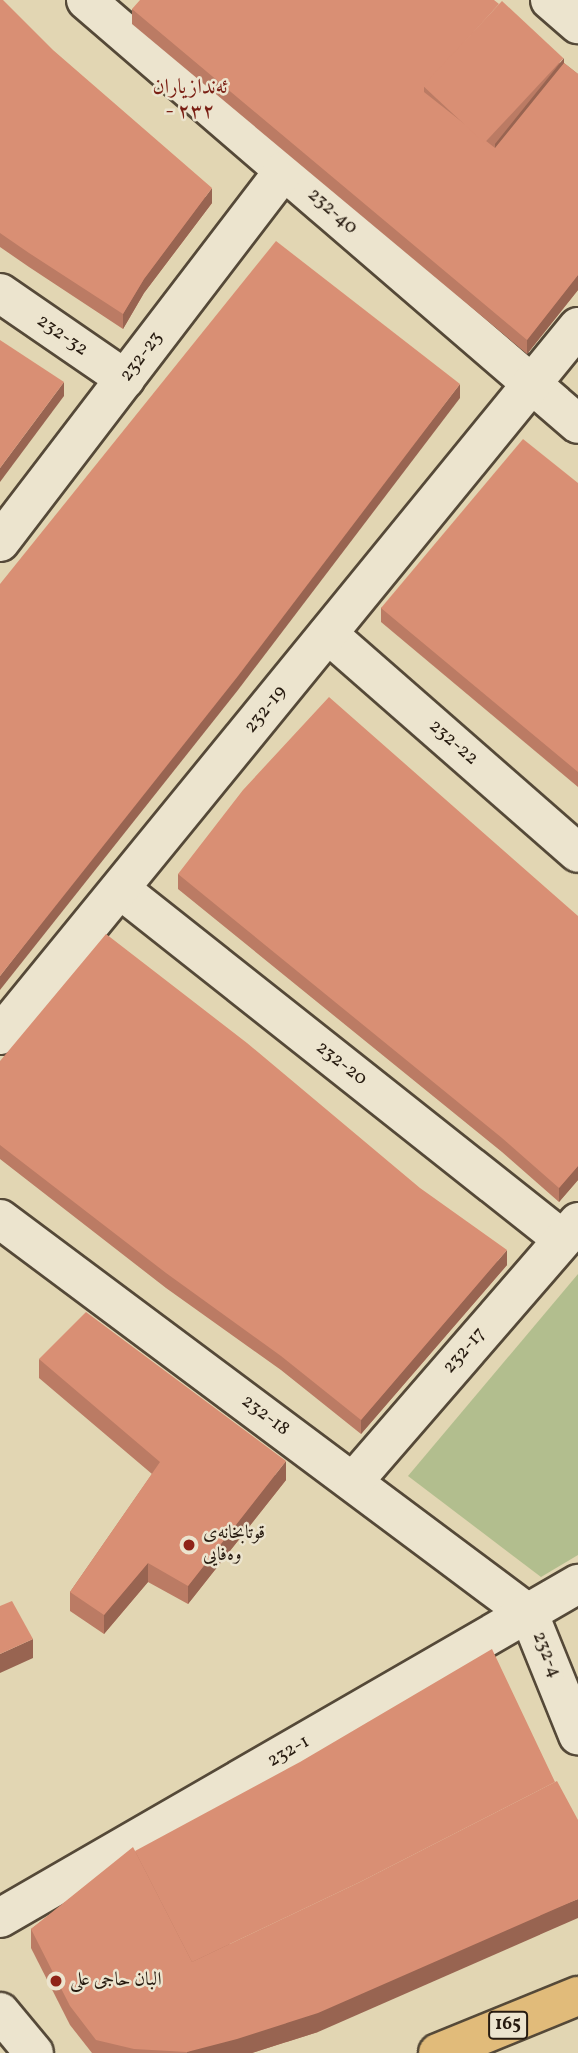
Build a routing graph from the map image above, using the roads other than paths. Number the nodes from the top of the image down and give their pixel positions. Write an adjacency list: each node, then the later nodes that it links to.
1 (550, 0): 3 (street)
2 (108, 7): 4 (street, 232-40)
3 (578, 24)
4 (284, 171): 7 (street, 232-23); 8 (street, 232-40)
5 (0, 293): 7 (street, 232-32)
6 (578, 327): 8 (street, 232-19)
7 (125, 379): 10 (street, 232-23)
8 (532, 384): 9 (street, 232-40); 11 (street, 232-19)
9 (578, 424)
10 (0, 542)
11 (328, 634): 12 (street, 232-22); 13 (street, 232-19)
12 (578, 853)
13 (120, 889): 14 (street, 232-19); 16 (street, 232-20)
14 (0, 1035)
15 (0, 1219): 17 (street, 232-18)
16 (570, 1230): 17 (street, 232-17)
17 (353, 1482): 19 (street, 232-18)
18 (578, 1584): 19 (street, 232-1)
19 (529, 1614): 20 (street, 232-4); 21 (street, 232-1)
20 (578, 1735)
21 (0, 1918)
22 (578, 1996): 25 (main road, 165)
23 (0, 2012): 24 (street)
24 (34, 2053)
25 (439, 2053)

